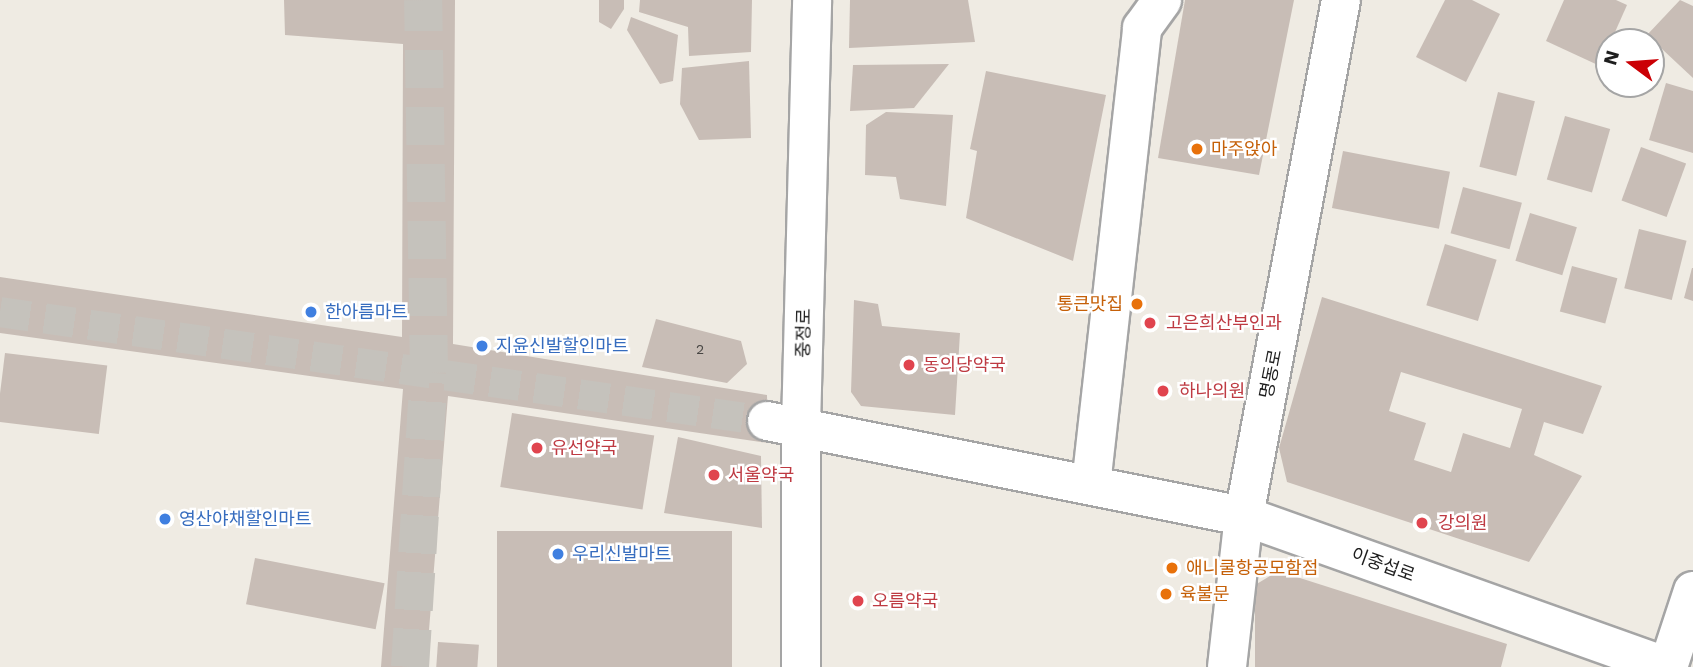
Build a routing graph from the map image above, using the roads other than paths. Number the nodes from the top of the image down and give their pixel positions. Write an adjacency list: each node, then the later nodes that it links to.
1 (812, 0): 4 (street, 중정로)
2 (1161, 0): 5 (street)
3 (1341, 0): 6 (street, 명동로)
4 (784, 423): 5 (street, 이중섭로); 8 (street, 중정로)
5 (1091, 485): 6 (street, 이중섭로)
6 (1244, 516): 9 (street, 명동로); 10 (street, 이중섭로)
7 (1693, 591): 10 (street)
8 (801, 667)
9 (1227, 667)
10 (1668, 667)

